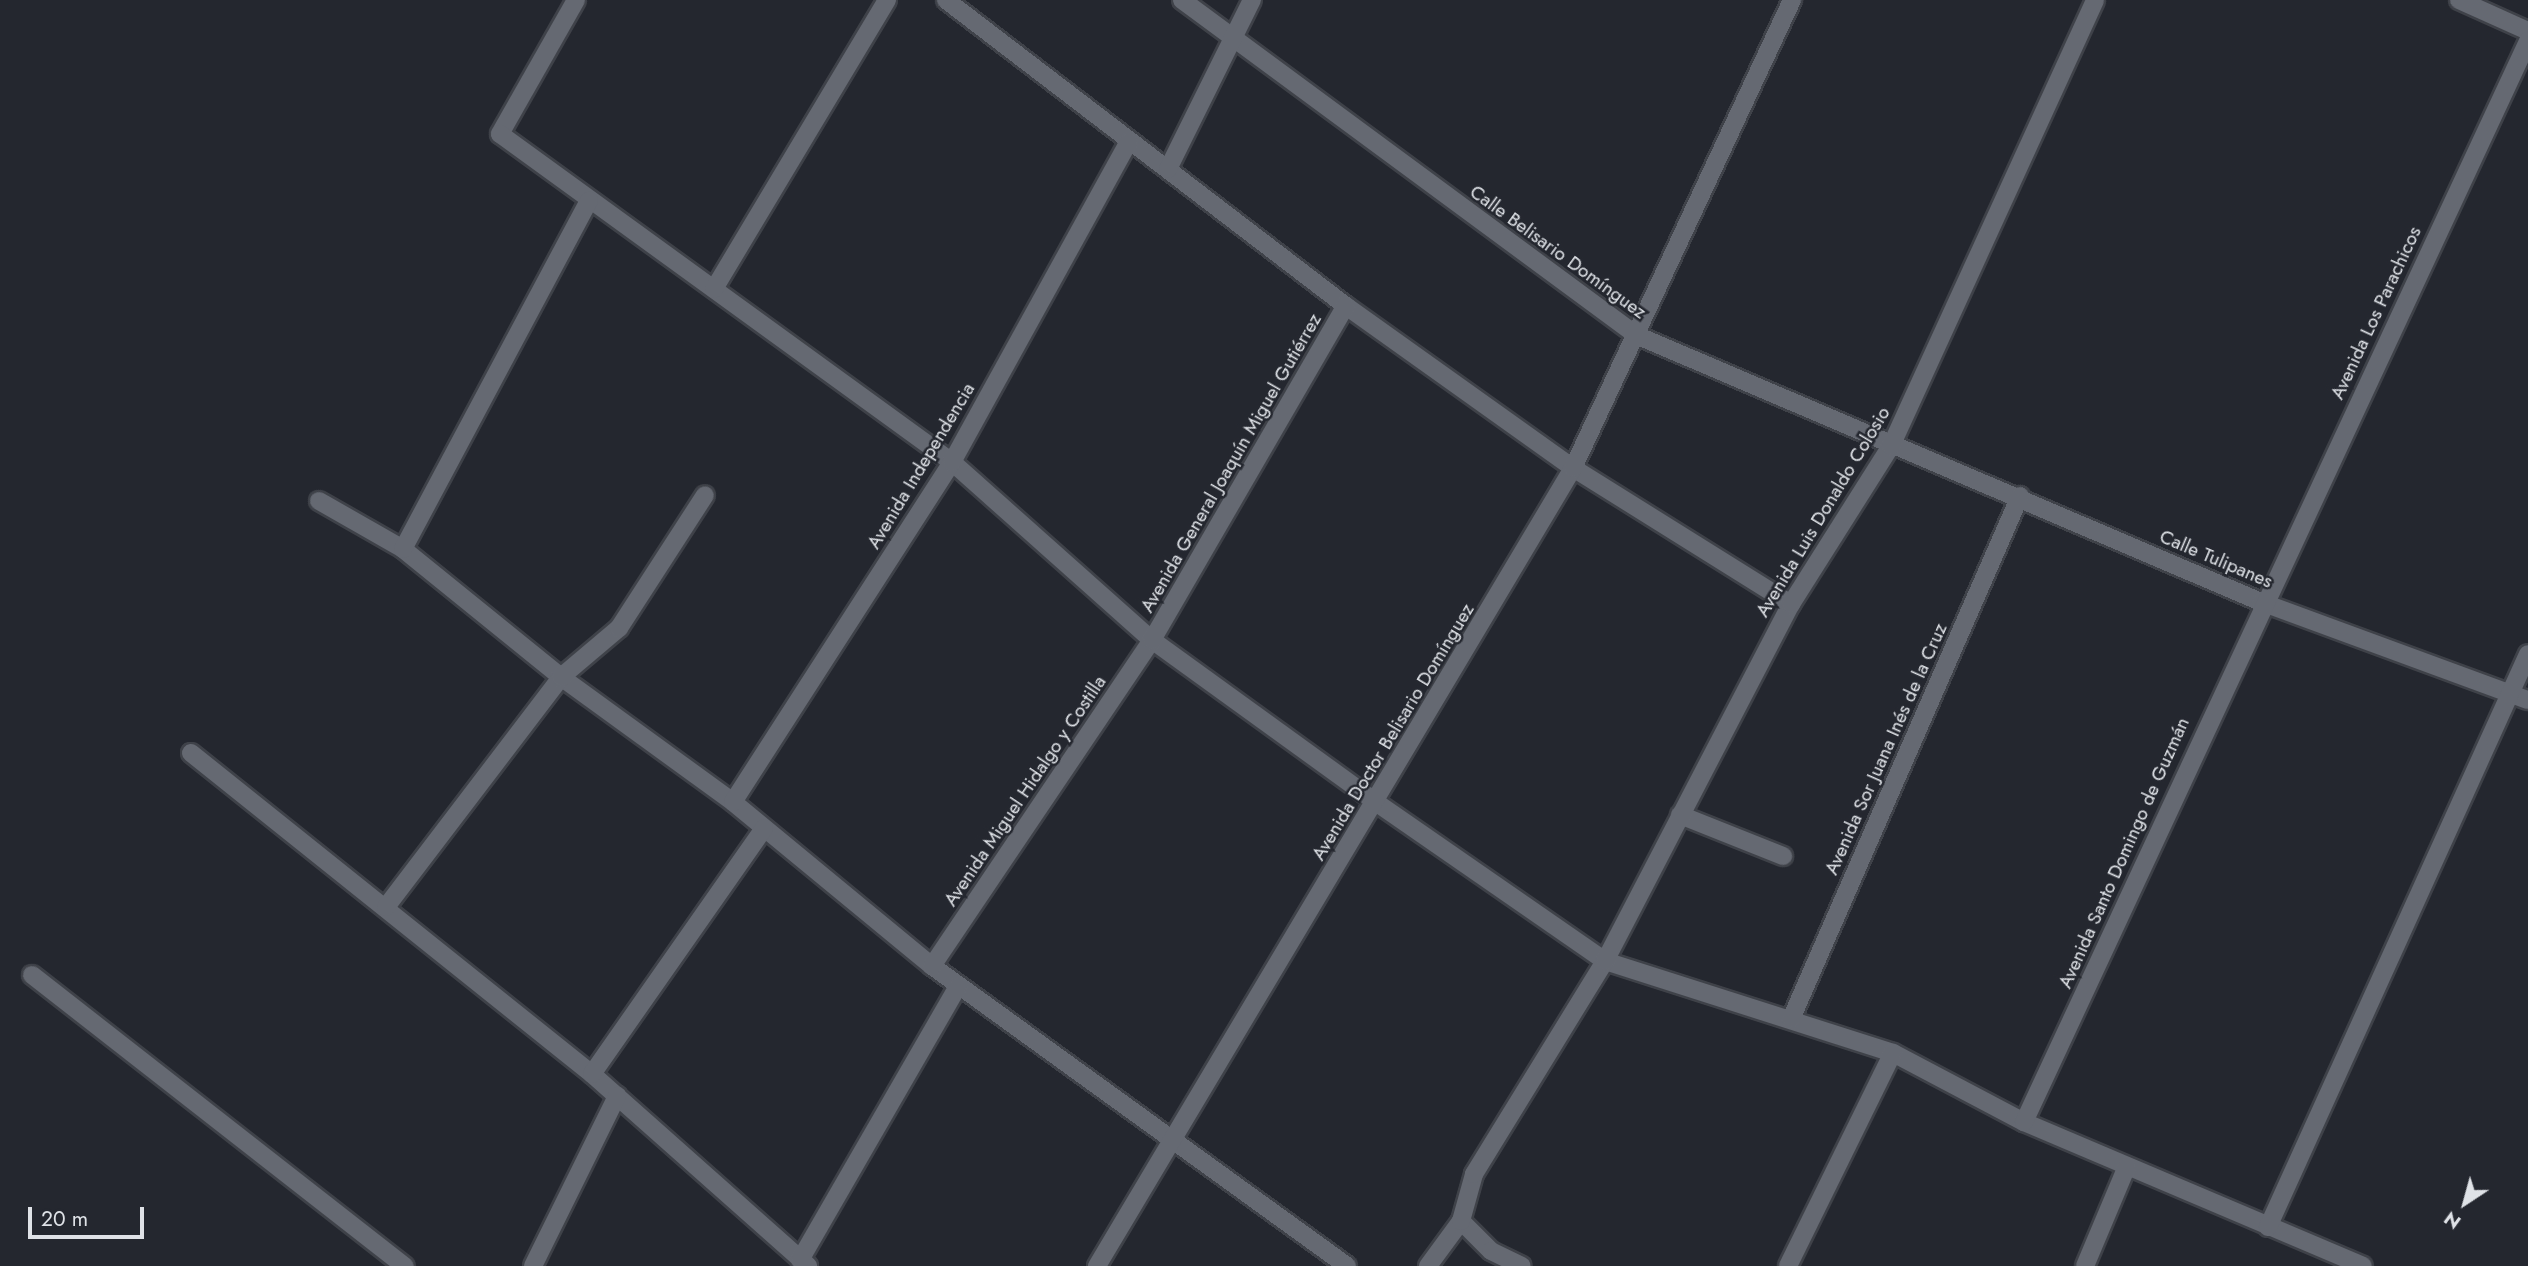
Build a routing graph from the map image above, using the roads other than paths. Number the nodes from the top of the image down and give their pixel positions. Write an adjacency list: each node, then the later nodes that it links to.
1 (576, 0): 14 (street)
2 (887, 0): 15 (street)
3 (946, 0): 12 (street)
4 (1182, 0): 10 (street, Calle Belisario Domínguez)
5 (1251, 0): 10 (street)
6 (1792, 0): 17 (street, Avenida Doctor Belisario Domínguez)
7 (2095, 0): 18 (street, Avenida Luis Donaldo Colosio)
8 (2459, 0): 9 (street)
9 (2528, 31)
10 (1230, 40): 13 (street); 17 (street, Calle Belisario Domínguez)
11 (2528, 41): 25 (street, Avenida Los Parachicos)
12 (1129, 142): 13 (street); 19 (street, Avenida Independencia)
13 (1168, 169): 16 (street)
14 (589, 200): 15 (street); 24 (street)
15 (714, 289): 19 (street)
16 (1346, 306): 20 (street); 27 (street, Avenida General Joaquín Miguel Gutiérrez)
17 (1636, 335): 18 (street, Calle Belisario Domínguez); 20 (street, Avenida Doctor Belisario Domínguez)
18 (1891, 446): 22 (street, Calle Tulipanes); 26 (street, Avenida Luis Donaldo Colosio)
19 (951, 462): 27 (street); 33 (street, Avenida Independencia)
20 (1573, 468): 26 (street); 34 (street, Avenida Doctor Belisario Domínguez)
21 (705, 495): 29 (street)
22 (2020, 496): 25 (street, Calle Tulipanes); 43 (street, Avenida Sor Juana Inés de la Cruz)
23 (319, 501): 24 (street)
24 (403, 550): 29 (street)
25 (2261, 602): 30 (street, Calle Tulipanes); 47 (street, Avenida Santo Domingo de Guzmán)
26 (1791, 604): 35 (street, Avenida Luis Donaldo Colosio)
27 (1152, 640): 34 (street); 40 (street, Avenida Miguel Hidalgo y Costilla)
28 (2528, 654): 30 (street)
29 (561, 677): 33 (street); 38 (street)
30 (2509, 693): 31 (street, Calle Tulipanes); 51 (street)
31 (2528, 700)
32 (191, 752): 38 (street)
33 (733, 802): 36 (street)
34 (1377, 803): 39 (street); 48 (street, Avenida Doctor Belisario Domínguez)
35 (1680, 816): 37 (street); 39 (street, Avenida Luis Donaldo Colosio)
36 (764, 828): 40 (street); 45 (street)
37 (1783, 856)
38 (386, 906): 45 (street)
39 (1605, 961): 43 (street); 50 (street, Avenida Luis Donaldo Colosio)
40 (932, 966): 42 (street)
41 (32, 975): 53 (street)
42 (958, 986): 48 (street); 52 (street)
43 (1791, 1019): 44 (street)
44 (1893, 1053): 47 (street); 59 (street)
45 (592, 1074): 46 (street)
46 (617, 1096): 52 (street); 54 (street)
47 (2024, 1122): 49 (street)
48 (1167, 1141): 55 (street, Avenida Doctor Belisario Domínguez); 56 (street)
49 (2127, 1166): 51 (street); 60 (street)
50 (1461, 1221): 57 (street); 58 (street)
51 (2268, 1227): 61 (street)
52 (804, 1263)
53 (405, 1266)
54 (533, 1266)
55 (1097, 1266)
56 (1347, 1266)
57 (1428, 1266)
58 (1522, 1266)
59 (1787, 1266)
60 (2085, 1266)
61 (2363, 1266)

